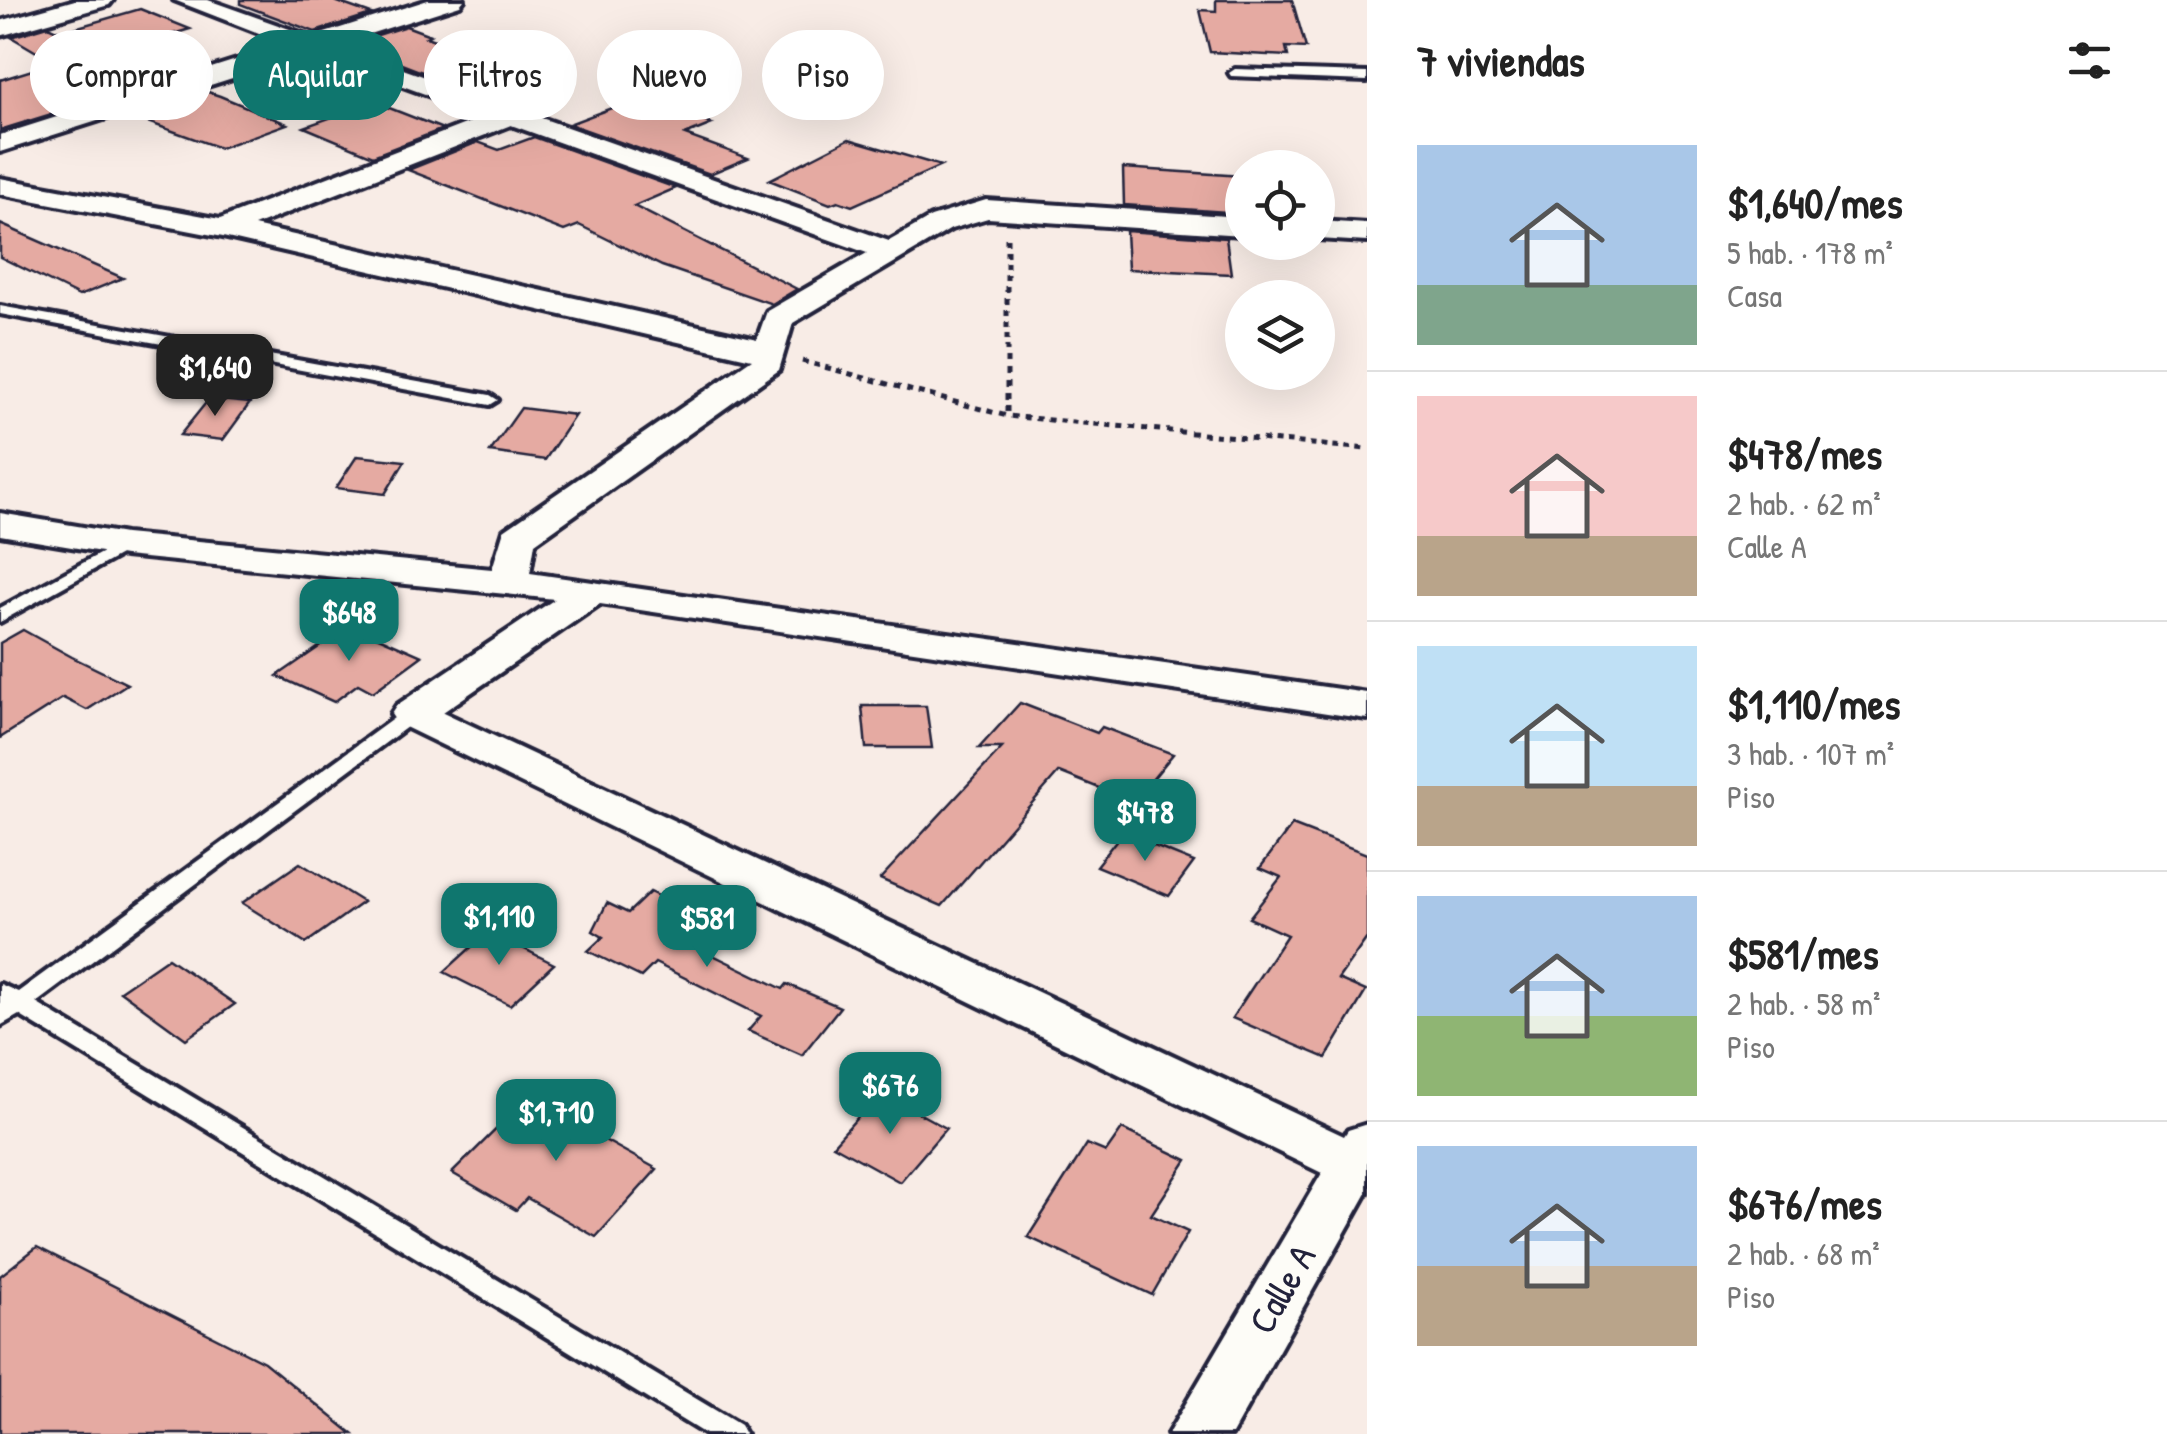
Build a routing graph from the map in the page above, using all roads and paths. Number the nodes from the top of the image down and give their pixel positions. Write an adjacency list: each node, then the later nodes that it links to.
1 (67, 0): 5 (street)
2 (101, 0): 6 (street)
3 (186, 0): 7 (street)
4 (445, 1): 8 (street)
5 (0, 20)
6 (0, 29)
7 (268, 30)
8 (359, 30)
9 (233, 71): 14 (street)
10 (1235, 72): 11 (lane)
11 (1367, 77)
12 (498, 120): 18 (street)
13 (515, 120): 21 (street)
14 (0, 144)
15 (0, 186): 18 (street)
16 (1006, 211): 17 (street); 21 (street); 25 (path)
17 (1225, 225)
18 (223, 228): 23 (street)
19 (1335, 231): 20 (street)
20 (1367, 233)
21 (889, 251): 23 (street)
22 (0, 310): 24 (lane)
23 (770, 352): 25 (path); 29 (street)
24 (490, 400)
25 (1007, 416): 26 (path)
26 (1367, 448)
27 (0, 524): 28 (street)
28 (124, 545): 29 (street); 31 (lane)
29 (510, 583): 30 (street)
30 (593, 591): 32 (street); 33 (street)
31 (0, 616)
32 (1367, 706)
33 (412, 714): 34 (lane); 35 (street)
34 (6, 1004): 36 (lane)
35 (1363, 1160): 37 (street, Calle A)
36 (730, 1434)
37 (1199, 1434)

